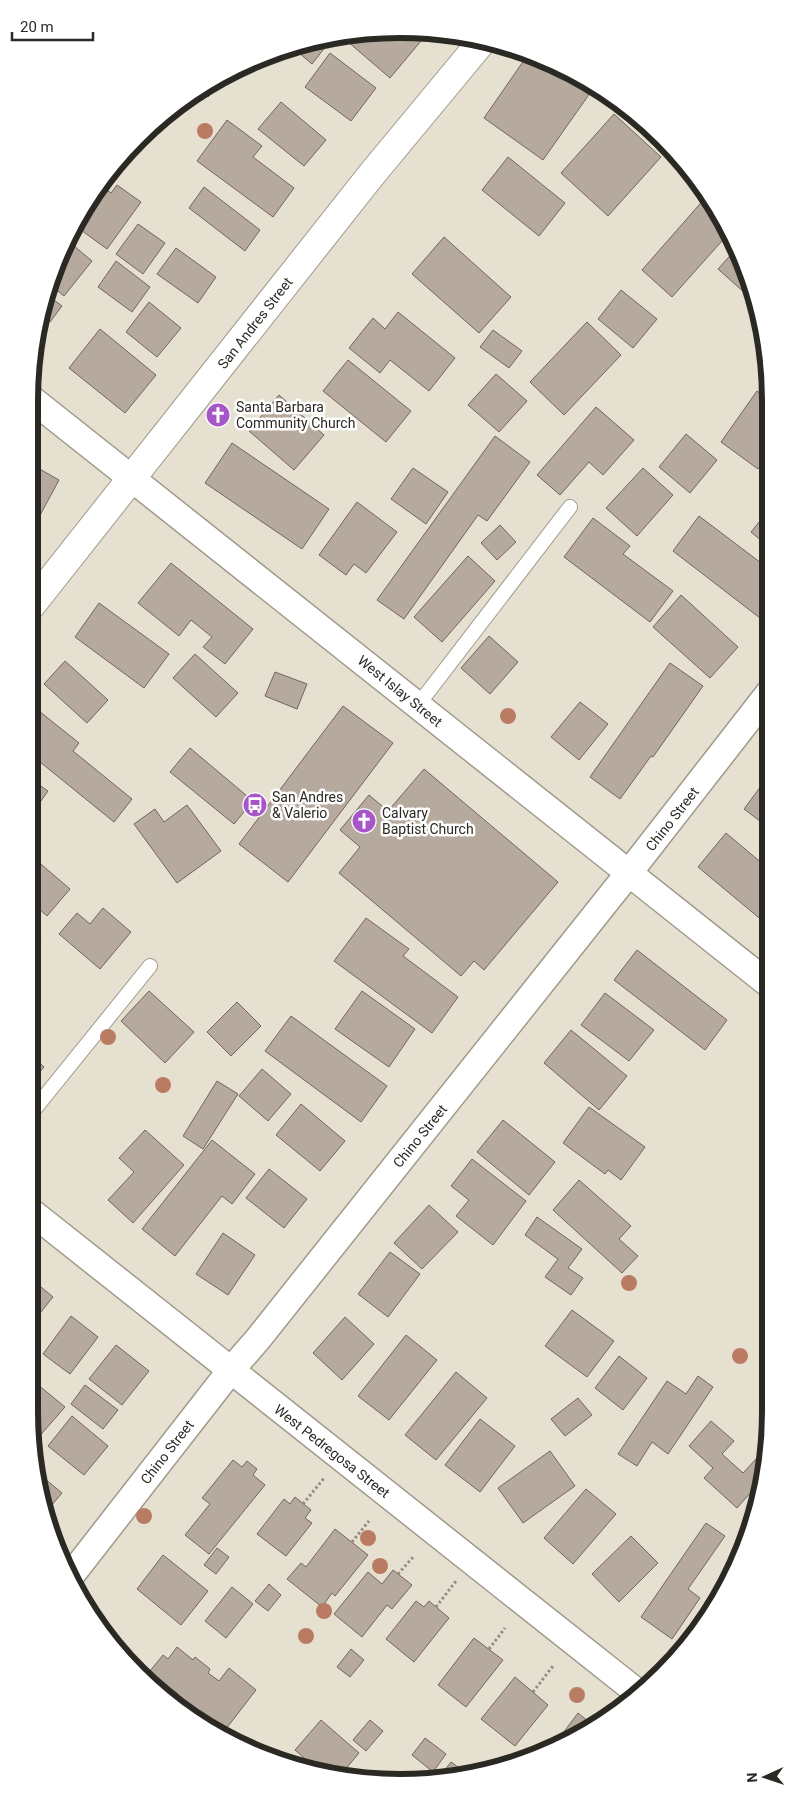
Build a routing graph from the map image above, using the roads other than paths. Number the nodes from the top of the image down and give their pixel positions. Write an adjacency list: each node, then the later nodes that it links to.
1 (478, 46): 3 (street, San Andres Street)
2 (38, 404): 3 (street, West Islay Street)
3 (132, 479): 5 (street, San Andres Street); 7 (street, West Islay Street)
4 (570, 507): 7 (lane)
5 (38, 597)
6 (762, 703): 8 (street, Chino Street)
7 (418, 705): 8 (street, West Islay Street)
8 (628, 874): 10 (street, West Islay Street); 13 (street, Chino Street)
9 (150, 966): 11 (lane)
10 (762, 979)
11 (38, 1105)
12 (38, 1217): 13 (street, West Pedregosa Street)
13 (230, 1370): 14 (street, Chino Street); 15 (street, West Pedregosa Street)
14 (74, 1571)
15 (634, 1689)

